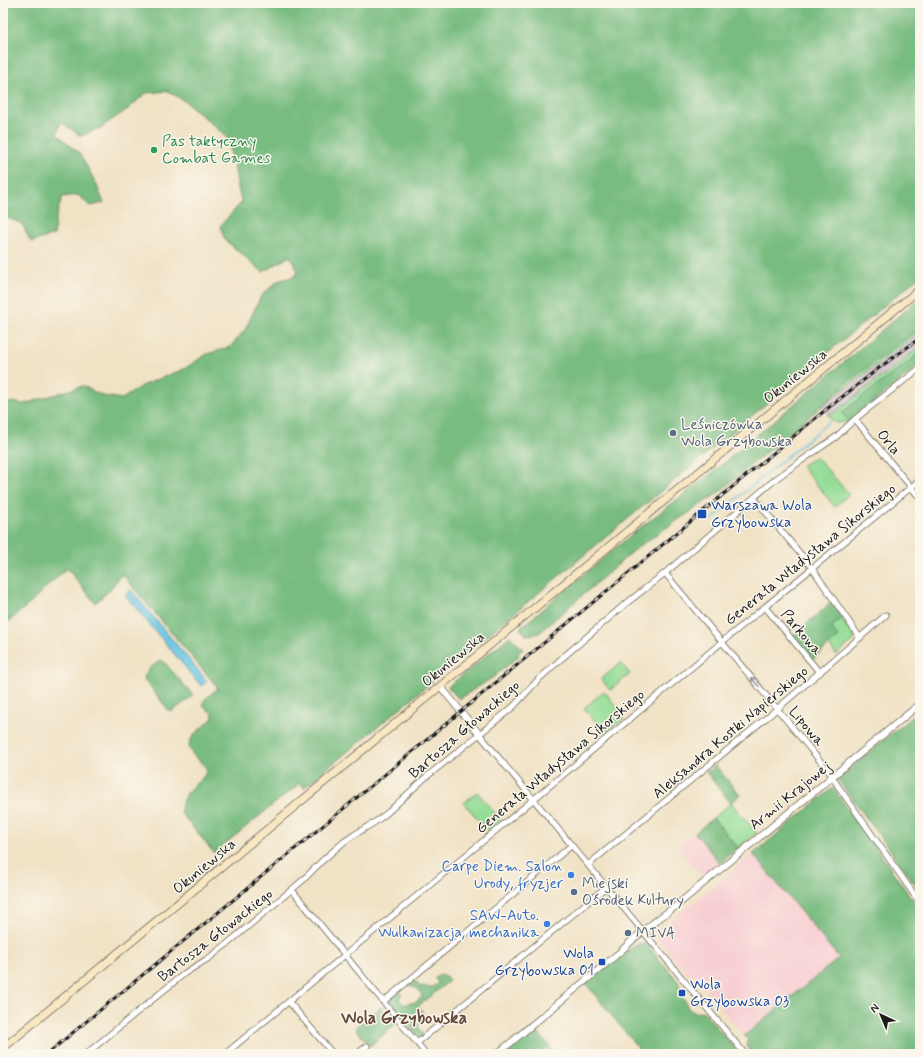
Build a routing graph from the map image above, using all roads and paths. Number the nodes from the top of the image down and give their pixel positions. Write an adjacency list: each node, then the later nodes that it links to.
1 (920, 289): 15 (main road, Okuniewska)
2 (920, 368): 3 (street, Bartosza Głowackiego)
3 (855, 419): 5 (street, Orla); 6 (street, Bartosza Głowackiego)
4 (920, 480): 5 (street, Generała Władysława Sikorskiego)
5 (910, 487): 7 (street, Orla); 8 (street, Generała Władysława Sikorskiego)
6 (754, 498): 8 (street); 9 (street, Bartosza Głowackiego)
7 (920, 498)
8 (812, 568): 10 (street, Generała Władysława Sikorskiego); 12 (street)
9 (664, 573): 13 (street, Lipowa); 18 (street, Bartosza Głowackiego)
10 (765, 607): 13 (street, Generała Władysława Sikorskiego); 14 (street, Parkowa)
11 (886, 615): 12 (street, Aleksandra Kostki Napierskiego)
12 (860, 638): 14 (street, Aleksandra Kostki Napierskiego)
13 (722, 642): 17 (street, Lipowa, one-way to 13); 20 (street, Generała Władysława Sikorskiego)
14 (820, 673): 17 (street, Aleksandra Kostki Napierskiego)
15 (441, 687): 18 (street); 32 (main road, Okuniewska)
16 (920, 704): 19 (street, Armii Krajowej)
17 (777, 709): 19 (street, Lipowa); 22 (street, Aleksandra Kostki Napierskiego)
18 (480, 735): 20 (street); 24 (street, Bartosza Głowackiego)
19 (833, 777): 25 (street, Lipowa); 26 (street, Armii Krajowej)
20 (533, 799): 21 (street); 27 (street, Generała Władysława Sikorskiego)
21 (572, 845): 22 (street); 29 (street)
22 (588, 865): 23 (street)
23 (606, 887): 26 (street); 30 (street)
24 (292, 890): 27 (street); 33 (street, Bartosza Głowackiego)
25 (920, 902)
26 (644, 933): 38 (street, Armii Krajowej); 39 (street)
27 (345, 955): 28 (street, Generała Władysława Sikorskiego); 29 (street)
28 (289, 1002): 34 (street, Generała Władysława Sikorskiego); 35 (street)
29 (383, 1002): 30 (street)
30 (417, 1043): 37 (street)
31 (367, 1046): 36 (street)
32 (3, 1048)
33 (86, 1054)
34 (226, 1054)
35 (333, 1054)
36 (358, 1054)
37 (426, 1054)
38 (497, 1054)
39 (745, 1054)

